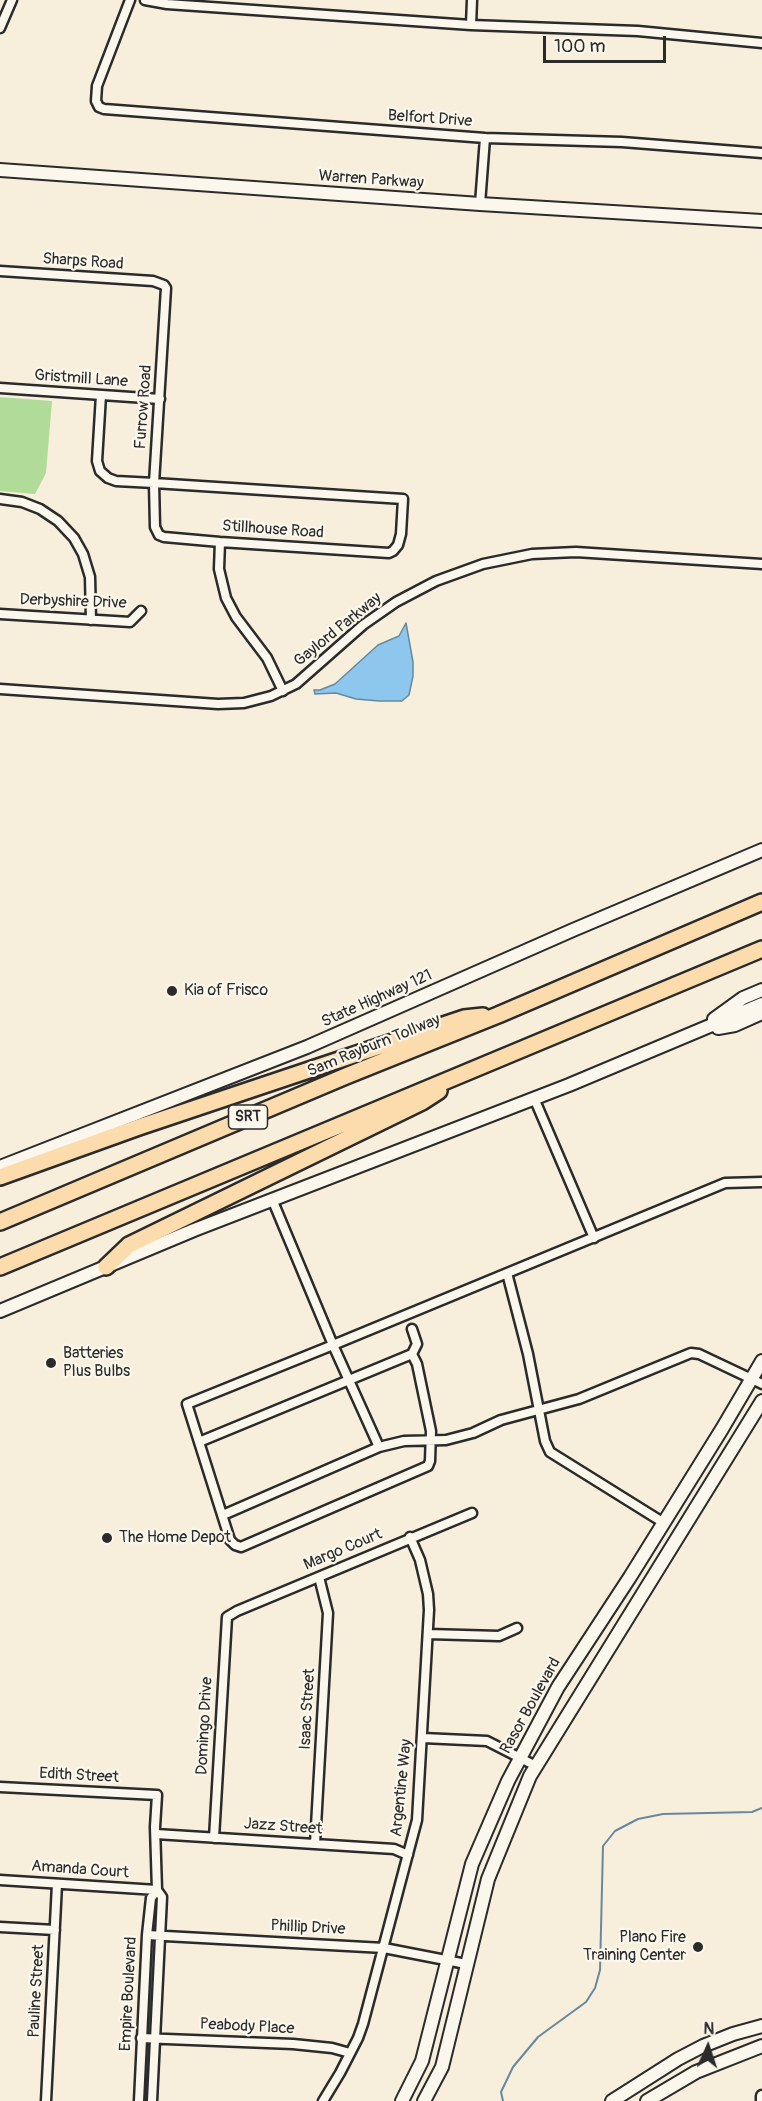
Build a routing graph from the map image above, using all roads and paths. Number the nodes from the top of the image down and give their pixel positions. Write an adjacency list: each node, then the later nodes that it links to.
1 (12, 0): 6 (street)
2 (130, 0): 8 (street, Belfort Drive)
3 (145, 0): 5 (street)
4 (472, 0): 5 (street)
5 (471, 25): 7 (street)
6 (0, 28)
7 (762, 43)
8 (485, 138): 9 (street, Belfort Drive); 11 (street)
9 (762, 153)
10 (0, 170): 11 (main road, Warren Parkway)
11 (480, 204): 12 (main road, Warren Parkway)
12 (740, 220): 13 (main road, Warren Parkway); 14 (main road, Warren Parkway)
13 (762, 221)
14 (762, 227)
15 (0, 271): 16 (street, Sharps Road)
16 (164, 285): 19 (street, Furrow Road)
17 (0, 388): 18 (street, Gristmill Lane)
18 (101, 395): 19 (street, Gristmill Lane); 20 (street)
19 (160, 399): 20 (street, Furrow Road)
20 (154, 483): 22 (street, Furrow Road); 23 (street, Stillhouse Road)
21 (0, 499): 27 (street)
22 (157, 532): 23 (street, Stillhouse Road)
23 (220, 542): 29 (street)
24 (762, 564): 29 (street, Gaylord Parkway)
25 (141, 611): 27 (street, Derbyshire Drive)
26 (0, 615): 27 (street, Derbyshire Drive)
27 (91, 620)
28 (0, 689): 29 (street, Gaylord Parkway)
29 (283, 691)
30 (762, 850): 40 (main road, State Highway 121)
31 (762, 902): 36 (highway, Sam Rayburn Tollway / SRT)
32 (762, 949): 38 (highway, SRT)
33 (762, 990): 37 (main road)
34 (762, 1004): 37 (main road)
35 (762, 1013): 37 (main road)
36 (498, 1016): 41 (highway); 44 (highway, Sam Rayburn Tollway / SRT)
37 (696, 1032): 39 (main road)
38 (482, 1065): 46 (highway, SRT); 47 (highway)
39 (534, 1098): 43 (main road); 45 (street)
40 (0, 1167)
41 (0, 1177)
42 (762, 1182): 45 (street)
43 (272, 1199): 47 (main road); 51 (street)
44 (0, 1221)
45 (594, 1238): 48 (street)
46 (0, 1267)
47 (106, 1267): 49 (main road)
48 (507, 1274): 51 (street); 57 (street)
49 (0, 1311)
50 (411, 1329): 52 (street)
51 (333, 1345): 54 (street); 58 (street)
52 (412, 1354): 54 (street); 59 (street)
53 (762, 1361): 55 (main road, Rasor Boulevard)
54 (347, 1379): 58 (street); 60 (street)
55 (757, 1381): 57 (street); 63 (main road, Rasor Boulevard)
56 (762, 1401): 71 (main road, Rasor Boulevard)
57 (539, 1410): 59 (street); 63 (street)
58 (199, 1442): 62 (street)
59 (430, 1442): 60 (street); 62 (street)
60 (379, 1447): 62 (street)
61 (472, 1513): 64 (street, Margo Court)
62 (223, 1515)
63 (664, 1523): 70 (main road, Rasor Boulevard)
64 (410, 1537): 65 (street, Margo Court); 68 (street, Argentine Way)
65 (319, 1576): 66 (street, Margo Court); 76 (street, Isaac Street)
66 (227, 1617): 75 (street, Domingo Drive)
67 (517, 1628): 68 (street)
68 (428, 1634): 69 (street, Argentine Way)
69 (423, 1738): 70 (street); 77 (street, Argentine Way)
70 (520, 1758): 71 (street); 86 (main road, Rasor Boulevard)
71 (536, 1766): 87 (main road, Rasor Boulevard)
72 (0, 1787): 73 (street, Edith Street)
73 (157, 1795): 74 (street, Empire Boulevard)
74 (156, 1834): 75 (street, Jazz Street); 80 (street, Empire Boulevard)
75 (214, 1838): 76 (street, Jazz Street)
76 (315, 1844): 77 (street, Jazz Street)
77 (408, 1856): 85 (street, Argentine Way)
78 (0, 1880): 79 (street, Amanda Court)
79 (57, 1884): 80 (street, Amanda Court); 82 (street, Pauline Street)
80 (157, 1890): 83 (street, Empire Boulevard); 84 (street, Empire Boulevard)
81 (0, 1927): 82 (street)
82 (55, 1930): 94 (street, Pauline Street)
83 (147, 1935): 84 (street, Phillip Drive); 89 (street, Empire Boulevard)
84 (161, 1936): 85 (street, Phillip Drive); 90 (street, Empire Boulevard)
85 (384, 1948): 86 (street, Phillip Drive); 92 (street, Argentine Way)
86 (447, 1959): 87 (street, Phillip Drive); 98 (main road, Rasor Boulevard)
87 (466, 1964): 99 (main road, Rasor Boulevard)
88 (762, 2026): 100 (main road)
89 (141, 2037): 90 (street, Peabody Place); 95 (street, Empire Boulevard)
90 (156, 2038): 92 (street, Peabody Place); 96 (street, Empire Boulevard)
91 (762, 2046): 101 (main road)
92 (350, 2053): 97 (street, Argentine Way)
93 (762, 2096): 102 (street)
94 (46, 2101)
95 (139, 2101)
96 (152, 2101)
97 (323, 2101)
98 (402, 2101)
99 (424, 2101)
100 (612, 2101)
101 (647, 2101)
102 (762, 2101)

